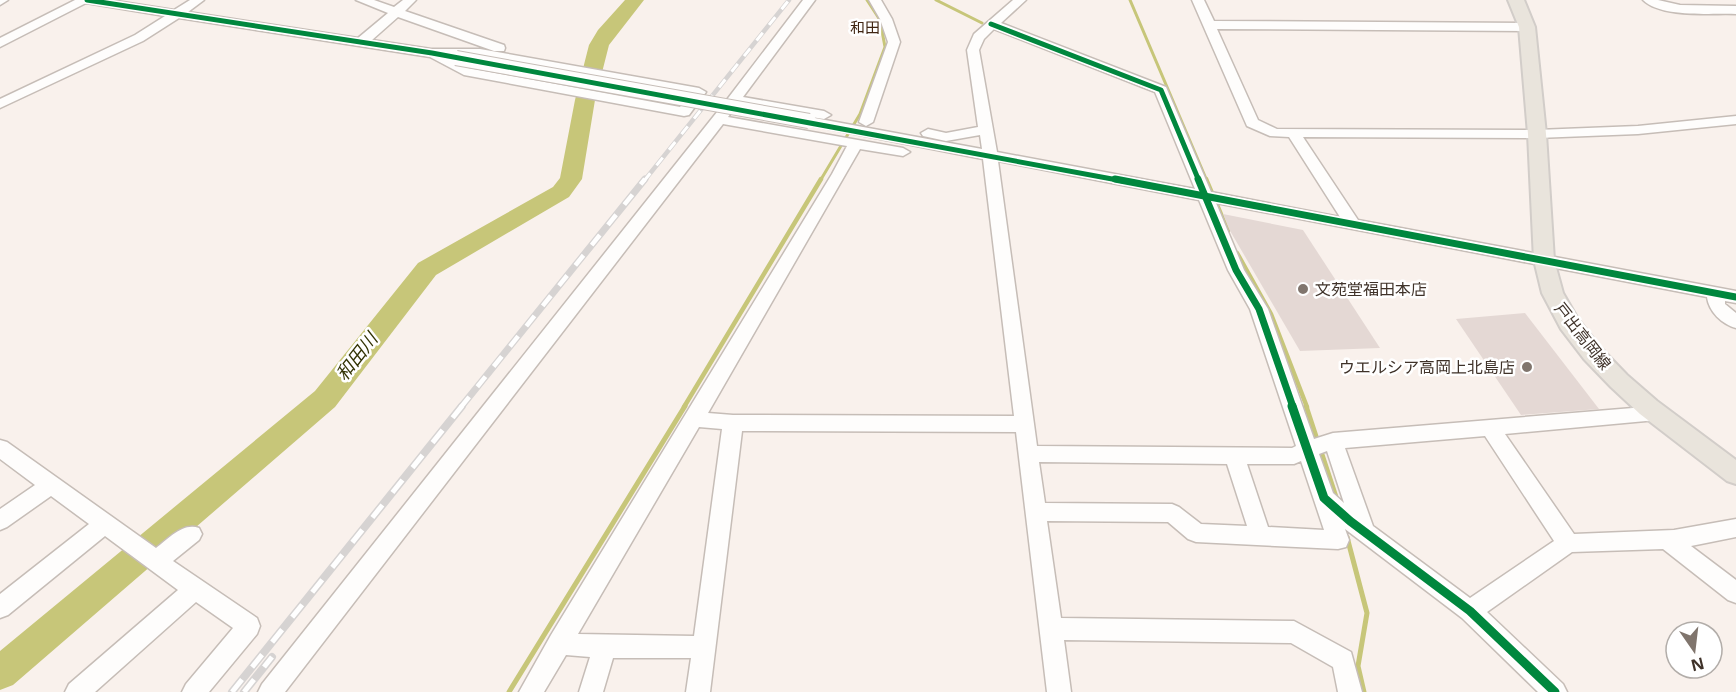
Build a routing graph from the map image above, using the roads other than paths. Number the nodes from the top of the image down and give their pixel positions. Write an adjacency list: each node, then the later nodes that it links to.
1 (86, 0): 13 (street); 18 (street)
2 (198, 0): 13 (street)
3 (362, 0): 12 (street)
4 (410, 0): 12 (street)
5 (809, 0): 21 (street)
6 (874, 0): 26 (street)
7 (1020, 0): 14 (street)
8 (1198, 0): 15 (street)
9 (1516, 0): 16 (main road, 戸出高岡線)
10 (1649, 0): 11 (street)
11 (1736, 10)
12 (395, 11): 17 (street); 20 (street)
13 (175, 14): 17 (street); 22 (street)
14 (991, 24): 27 (street); 33 (street)
15 (1209, 25): 16 (street); 29 (street)
16 (1527, 27): 30 (main road, 戸出高岡線)
17 (361, 42): 19 (street)
18 (0, 43)
19 (432, 53): 20 (street); 20 (street); 32 (street, bridge)
20 (541, 63)
21 (734, 99): 23 (street); 24 (street)
22 (0, 104)
23 (807, 112): 26 (street); 28 (street)
24 (718, 119): 28 (street); 70 (street)
25 (1736, 120): 30 (street)
26 (865, 122): 27 (street)
27 (985, 130): 32 (street)
28 (794, 132): 31 (street)
29 (1293, 133): 30 (street); 34 (street)
30 (1537, 134): 35 (main road, 戸出高岡線)
31 (854, 143): 32 (street); 40 (street)
32 (990, 156): 33 (street); 42 (street)
33 (1204, 197): 34 (street); 44 (street)
34 (1354, 226): 35 (street)
35 (1544, 260): 36 (street); 39 (main road, 戸出高岡線)
36 (1715, 293): 37 (street); 38 (street)
37 (1736, 297)
38 (1736, 322)
39 (1657, 413): 43 (street); 48 (main road, 戸出高岡線)
40 (694, 419): 41 (street); 65 (street)
41 (733, 423): 42 (street); 66 (street)
42 (1024, 424): 46 (street)
43 (1489, 426): 44 (street); 58 (street)
44 (1321, 445): 47 (street); 51 (street); 51 (street)
45 (0, 448): 49 (street)
46 (1028, 454): 47 (street); 50 (street)
47 (1235, 456): 56 (street)
48 (1736, 474)
49 (51, 485): 52 (street); 53 (street)
50 (1036, 512): 56 (street); 64 (street)
51 (1343, 514): 56 (street); 63 (street)
52 (0, 521)
53 (105, 524): 59 (street); 62 (street)
54 (1736, 528): 57 (street)
55 (190, 534): 59 (street)
56 (1261, 537)
57 (1667, 540): 58 (street); 61 (street)
58 (1568, 543): 63 (street)
59 (150, 557): 60 (street)
60 (195, 589): 68 (street); 69 (street)
61 (1736, 593)
62 (0, 608)
63 (1470, 611): 76 (street)
64 (1051, 629): 74 (street); 75 (street)
65 (560, 643): 67 (street); 71 (street)
66 (704, 646): 67 (street); 73 (street)
67 (605, 647): 72 (street)
68 (77, 692)
69 (194, 692)
70 (270, 692)
71 (531, 692)
72 (591, 692)
73 (698, 692)
74 (1059, 692)
75 (1350, 692)
76 (1555, 692)

